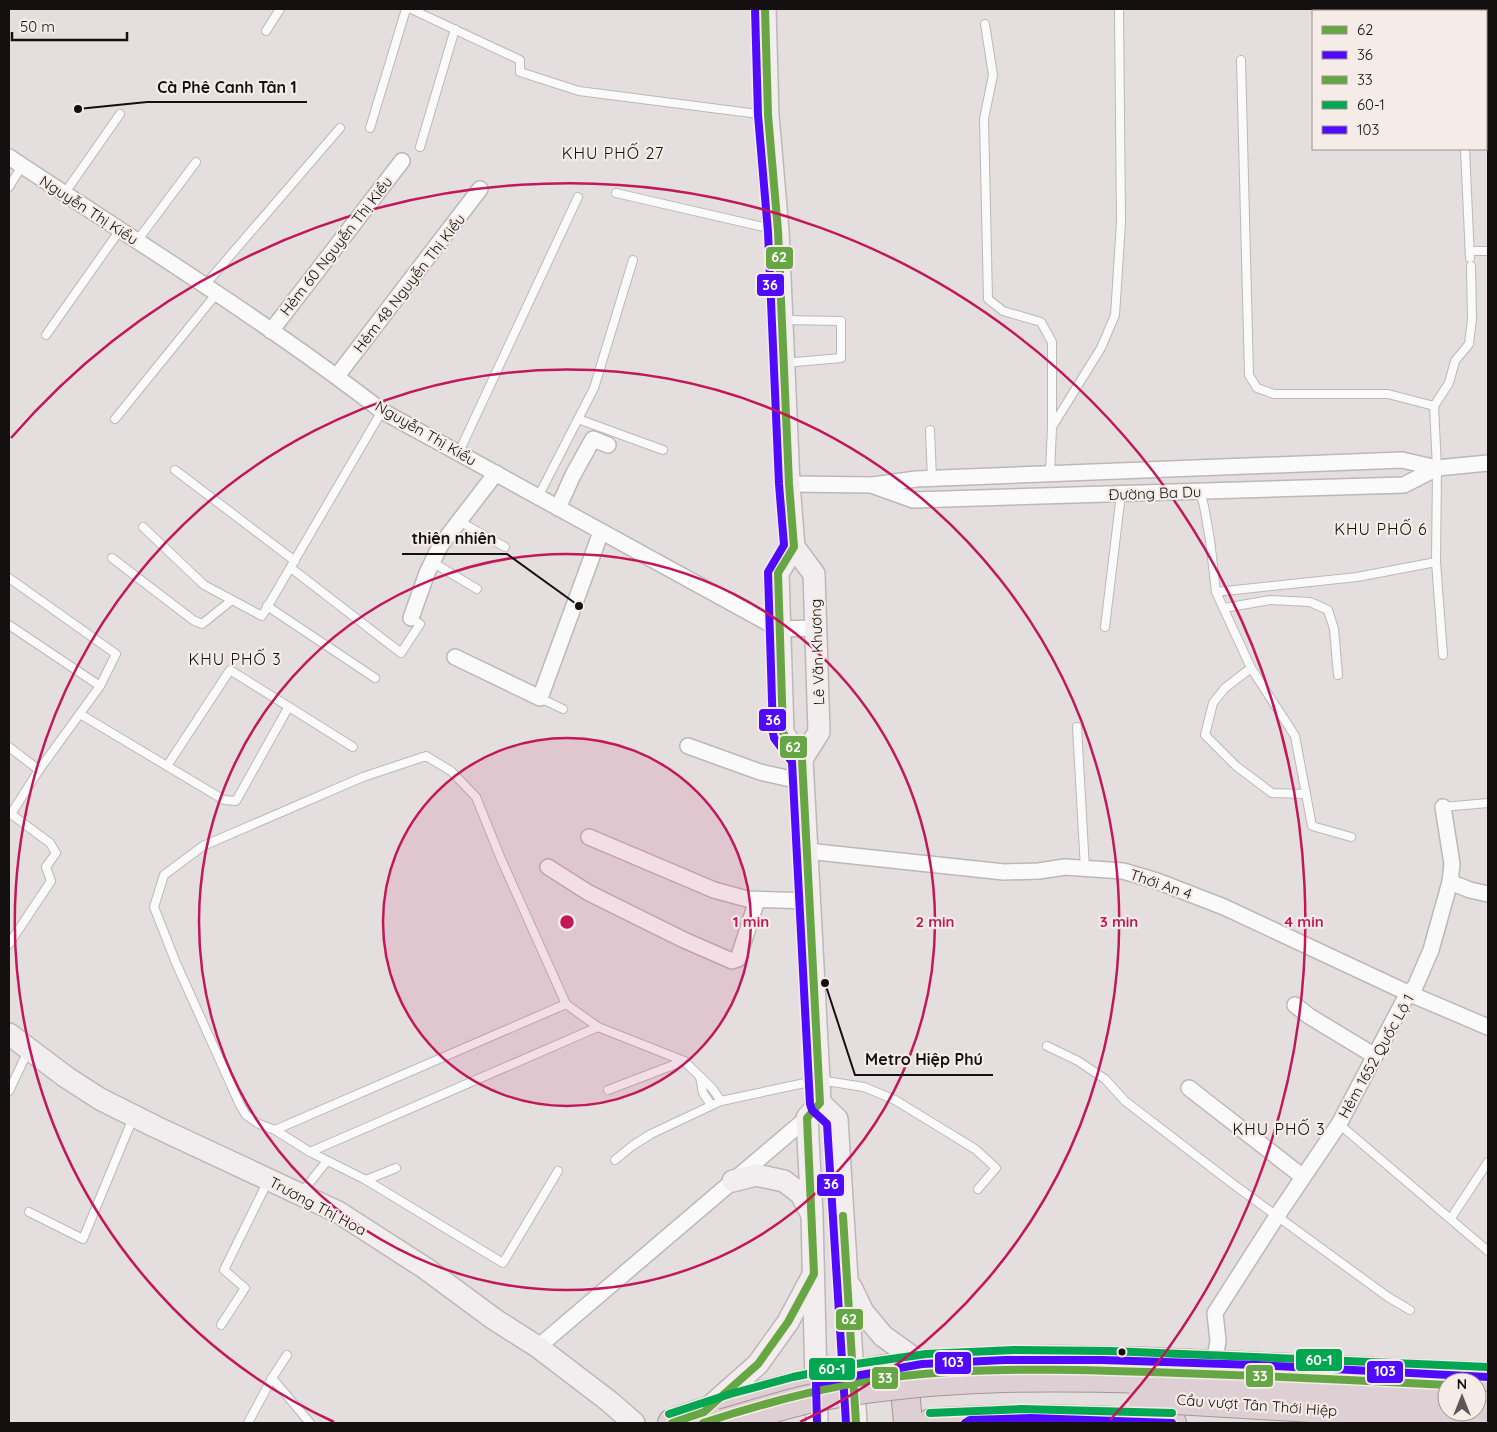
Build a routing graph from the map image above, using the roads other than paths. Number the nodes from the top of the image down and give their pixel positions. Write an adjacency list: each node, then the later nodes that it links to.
1 (280, 9): 8 (lane)
2 (406, 9): 13 (lane)
3 (411, 9): 7 (lane)
4 (765, 9): 11 (main road)
5 (1119, 12): 41 (lane)
6 (985, 24): 41 (lane)
7 (455, 28): 11 (lane); 14 (lane)
8 (266, 31)
9 (1241, 60): 37 (lane)
10 (120, 114): 23 (lane)
11 (768, 115): 26 (main road)
12 (340, 128): 31 (lane)
13 (370, 128)
14 (420, 147)
15 (1465, 150): 29 (lane)
16 (9, 157): 19 (street, Nguyễn Thị Kiểu)
17 (402, 161): 33 (street, Hẻm 60 Nguyễn Thị Kiểu)
18 (196, 162): 27 (lane)
19 (22, 166): 20 (lane); 23 (street, Nguyễn Thị Kiểu)
20 (9, 188)
21 (480, 189): 36 (street, Hẻm 48 Nguyễn Thị Kiểu)
22 (616, 193): 26 (lane)
23 (64, 194): 25 (street, Nguyễn Thị Kiểu)
24 (578, 197): 45 (lane)
25 (120, 230): 27 (street, Nguyễn Thị Kiểu); 34 (lane)
26 (778, 231): 32 (main road)
27 (137, 241): 31 (street, Nguyễn Thị Kiểu)
28 (1488, 251): 29 (lane)
29 (1471, 258): 37 (lane)
30 (633, 260): 40 (lane)
31 (211, 289): 33 (street, Nguyễn Thị Kiểu); 39 (lane)
32 (782, 320): 35 (main road); 35 (lane)
33 (271, 331): 36 (street, Nguyễn Thị Kiểu)
34 (46, 335)
35 (784, 363): 53 (main road)
36 (337, 376): 38 (street, Nguyễn Thị Kiểu)
37 (1434, 406): 47 (lane)
38 (382, 411): 45 (street, Nguyễn Thị Kiểu); 67 (lane)
39 (115, 419)
40 (578, 419): 44 (lane); 57 (lane)
41 (1052, 427): 51 (lane)
42 (930, 430): 52 (lane)
43 (608, 444): 58 (street)
44 (663, 450)
45 (459, 452): 50 (street, Nguyễn Thị Kiểu)
46 (1488, 463): 47 (street, Đường Ba Du)
47 (1437, 468): 48 (street, Đường Ba Du); 55 (street, Đường Ba Du); 66 (lane)
48 (1193, 469): 51 (street, Đường Ba Du); 55 (street)
49 (175, 470): 67 (lane)
50 (496, 473): 57 (street, Nguyễn Thị Kiểu); 59 (street)
51 (1050, 474): 52 (street, Đường Ba Du)
52 (932, 479): 54 (street, Đường Ba Du)
53 (789, 484): 54 (street, Đường Ba Du); 63 (main road)
54 (873, 485): 56 (street, Đường Ba Du)
55 (1200, 491): 56 (street, Đường Ba Du); 70 (lane)
56 (1121, 494): 76 (lane)
57 (538, 498): 58 (street, Nguyễn Thị Kiểu)
58 (558, 508): 61 (street, Nguyễn Thị Kiểu)
59 (459, 521): 62 (lane); 65 (street)
60 (143, 527): 71 (lane)
61 (601, 532): 78 (street, Nguyễn Thị Kiểu); 85 (street)
62 (505, 547)
63 (794, 547): 77 (main road, Lê Văn Khương); 78 (main road)
64 (112, 558): 71 (lane)
65 (432, 562): 69 (lane); 74 (street)
66 (1436, 562): 70 (lane); 79 (lane)
67 (293, 564): 72 (lane); 74 (lane)
68 (9, 578): 84 (lane)
69 (478, 589)
70 (1216, 592): 73 (lane)
71 (232, 600): 72 (lane)
72 (267, 606): 83 (lane)
73 (1224, 608): 81 (lane); 82 (lane)
74 (411, 618)
75 (9, 625): 84 (lane)
76 (1105, 627)
77 (816, 628): 78 (street); 93 (main road, Lê Văn Khương)
78 (780, 629): 93 (main road)
79 (1443, 655)
80 (455, 657): 85 (street)
81 (1251, 668): 97 (lane); 97 (lane)
82 (1338, 675)
83 (375, 678)
84 (100, 686): 88 (lane)
85 (540, 698): 87 (lane)
86 (288, 708): 92 (lane); 94 (lane); 94 (lane)
87 (563, 708)
88 (80, 714): 94 (lane); 95 (lane)
89 (1077, 727): 104 (lane)
90 (688, 746): 96 (street)
91 (9, 747): 95 (lane)
92 (353, 747)
93 (802, 760): 96 (main road)
94 (167, 766)
95 (39, 770): 109 (lane)
96 (804, 782): 102 (main road)
97 (1306, 794): 101 (lane)
98 (1488, 803): 99 (lane)
99 (1442, 807): 105 (street, Hẻm 1652 Quốc Lộ 1)
100 (590, 837): 107 (street)
101 (1351, 837)
102 (807, 851): 104 (street, Thới An 4); 108 (main road)
103 (548, 867): 107 (street)
104 (1085, 869): 110 (street, Thới An 4)
105 (1450, 882): 106 (street); 110 (street, Hẻm 1652 Quốc Lộ 1)
106 (1488, 894)
107 (756, 900): 108 (street)
108 (810, 901): 121 (main road)
109 (9, 944)
110 (1408, 993): 114 (street, Thới An 4); 118 (street, Hẻm 1652 Quốc Lộ 1)
111 (566, 1004): 113 (lane); 130 (lane); 130 (lane)
112 (1295, 1005): 118 (street)
113 (598, 1027): 119 (lane); 131 (lane)
114 (1488, 1027)
115 (9, 1034): 117 (main road, Trương Thị Hoa)
116 (1047, 1046): 145 (lane)
117 (29, 1049): 124 (lane); 128 (main road, Trương Thị Hoa)
118 (1375, 1056): 129 (street, Hẻm 1652 Quốc Lộ 1)
119 (684, 1061): 120 (lane); 123 (lane)
120 (700, 1077): 125 (lane); 126 (lane)
121 (820, 1080): 125 (lane); 127 (main road); 141 (lane)
122 (1189, 1088): 137 (street)
123 (608, 1090)
124 (9, 1091)
125 (720, 1101): 126 (lane)
126 (711, 1106): 132 (lane)
127 (813, 1111): 140 (street); 144 (main road); 149 (main road)
128 (134, 1116): 138 (main road, Trương Thị Hoa); 143 (lane)
129 (1339, 1124): 137 (street, Hẻm 1652 Quốc Lộ 1); 146 (lane)
130 (275, 1130): 131 (lane)
131 (310, 1152): 133 (lane)
132 (615, 1160)
133 (328, 1161): 139 (lane); 142 (lane)
134 (1488, 1162): 146 (lane)
135 (396, 1168): 139 (lane)
136 (558, 1171): 139 (lane)
137 (1303, 1177): 145 (street, Hẻm 1652 Quốc Lộ 1)
138 (269, 1179): 142 (main road, Trương Thị Hoa); 151 (lane)
139 (366, 1180)
140 (733, 1181): 144 (main road); 152 (street)
141 (978, 1189)
142 (300, 1194): 152 (main road, Trương Thị Hoa)
143 (28, 1212)
144 (812, 1215): 148 (main road)
145 (1278, 1216): 150 (lane); 154 (street, Hẻm 1652 Quốc Lộ 1)
146 (1451, 1218): 147 (lane)
147 (1488, 1251)
148 (814, 1274): 159 (main road); 163 (main road)
149 (847, 1280): 155 (main road); 156 (main road)
150 (1410, 1310)
151 (221, 1325)
152 (538, 1347): 167 (main road, Trương Thị Hoa)
153 (287, 1355): 157 (lane)
154 (1214, 1364): 155 (highway); 158 (highway)
155 (913, 1366): 156 (highway); 173 (highway)
156 (853, 1376): 159 (highway); 172 (main road)
157 (272, 1378): 165 (lane); 166 (lane)
158 (1437, 1380)
159 (816, 1383): 161 (highway); 171 (main road)
160 (1437, 1393): 163 (highway, Cầu vượt Tân Thới Hiệp, bridge)
161 (766, 1395): 163 (highway); 169 (highway)
162 (1488, 1416): 170 (highway, Cầu vượt Tân Thới Hiệp, bridge)
163 (714, 1418): 168 (highway)
164 (968, 1422): 174 (highway); 175 (highway)
165 (248, 1423)
166 (310, 1423)
167 (634, 1423)
168 (672, 1423)
169 (772, 1423)
170 (788, 1423)
171 (817, 1423)
172 (856, 1423)
173 (908, 1423)
174 (931, 1423)
175 (1172, 1423)

